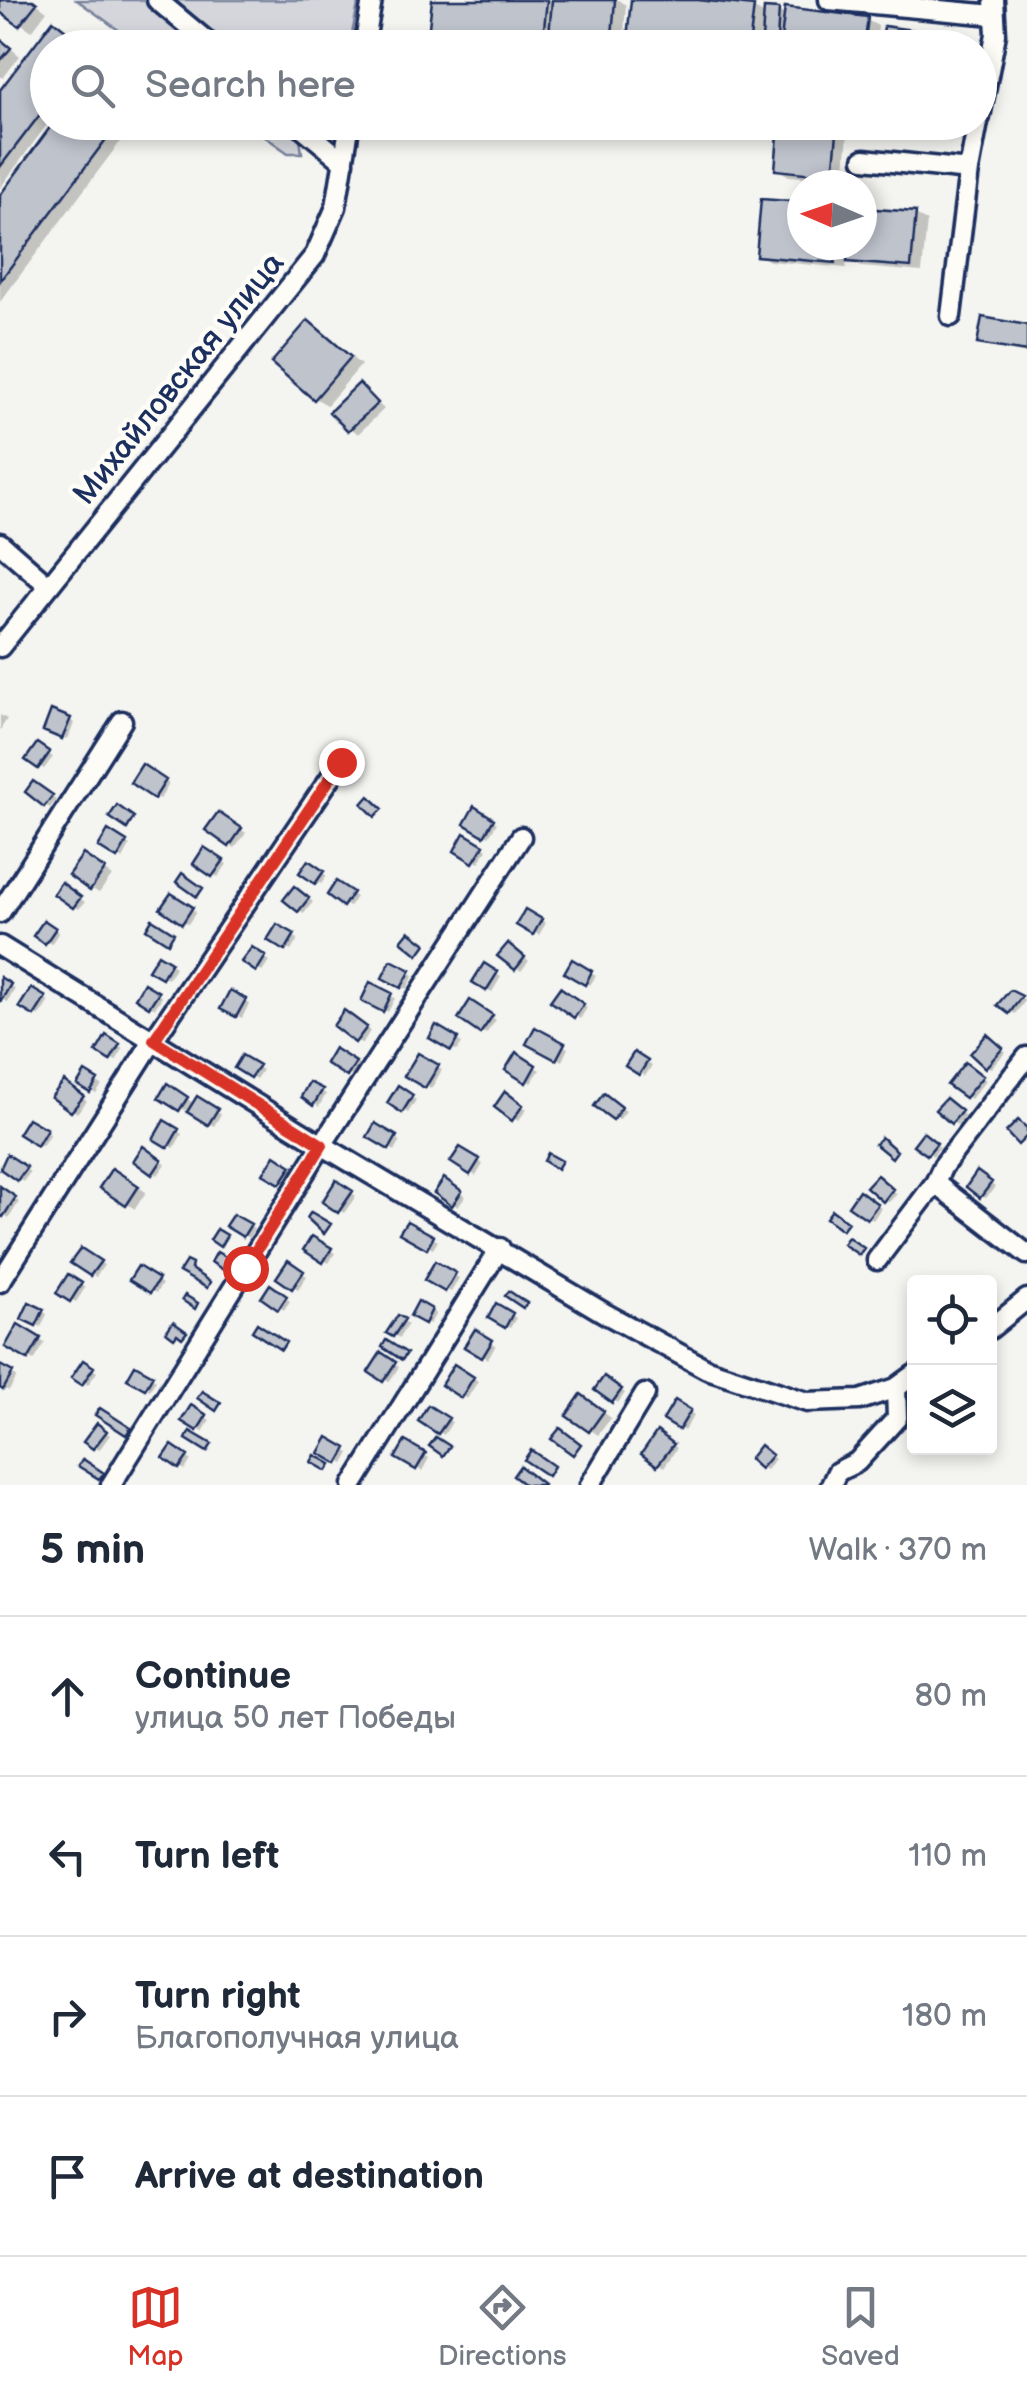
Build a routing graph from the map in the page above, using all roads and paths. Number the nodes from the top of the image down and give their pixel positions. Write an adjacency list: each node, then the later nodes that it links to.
1 (157, 0): 5 (street)
2 (372, 0): 6 (street)
3 (829, 0): 4 (street)
4 (994, 8)
5 (193, 30)
6 (367, 30)
7 (318, 140): 11 (street)
8 (347, 140): 11 (street, Михайловская улица)
9 (975, 140): 12 (street)
10 (864, 160): 12 (street)
11 (344, 162): 15 (street, Михайловская улица)
12 (969, 170): 13 (street)
13 (951, 316)
14 (0, 544): 15 (street)
15 (49, 586): 16 (street, Михайловская улица)
16 (0, 646)
17 (122, 721): 20 (street)
18 (341, 762): 22 (street)
19 (521, 837): 24 (street)
20 (0, 913)
21 (0, 946): 22 (street)
22 (154, 1040): 24 (street); 29 (street)
23 (1027, 1057): 25 (street)
24 (322, 1145): 26 (street); 35 (street)
25 (935, 1184): 27 (street); 28 (street)
26 (500, 1248): 33 (street); 36 (street)
27 (1027, 1254)
28 (877, 1260)
29 (0, 1282)
30 (1027, 1299): 31 (street)
31 (997, 1323)
32 (907, 1380): 33 (street)
33 (896, 1388): 38 (street)
34 (645, 1394): 37 (street)
35 (110, 1485)
36 (353, 1485)
37 (590, 1485)
38 (831, 1485)

